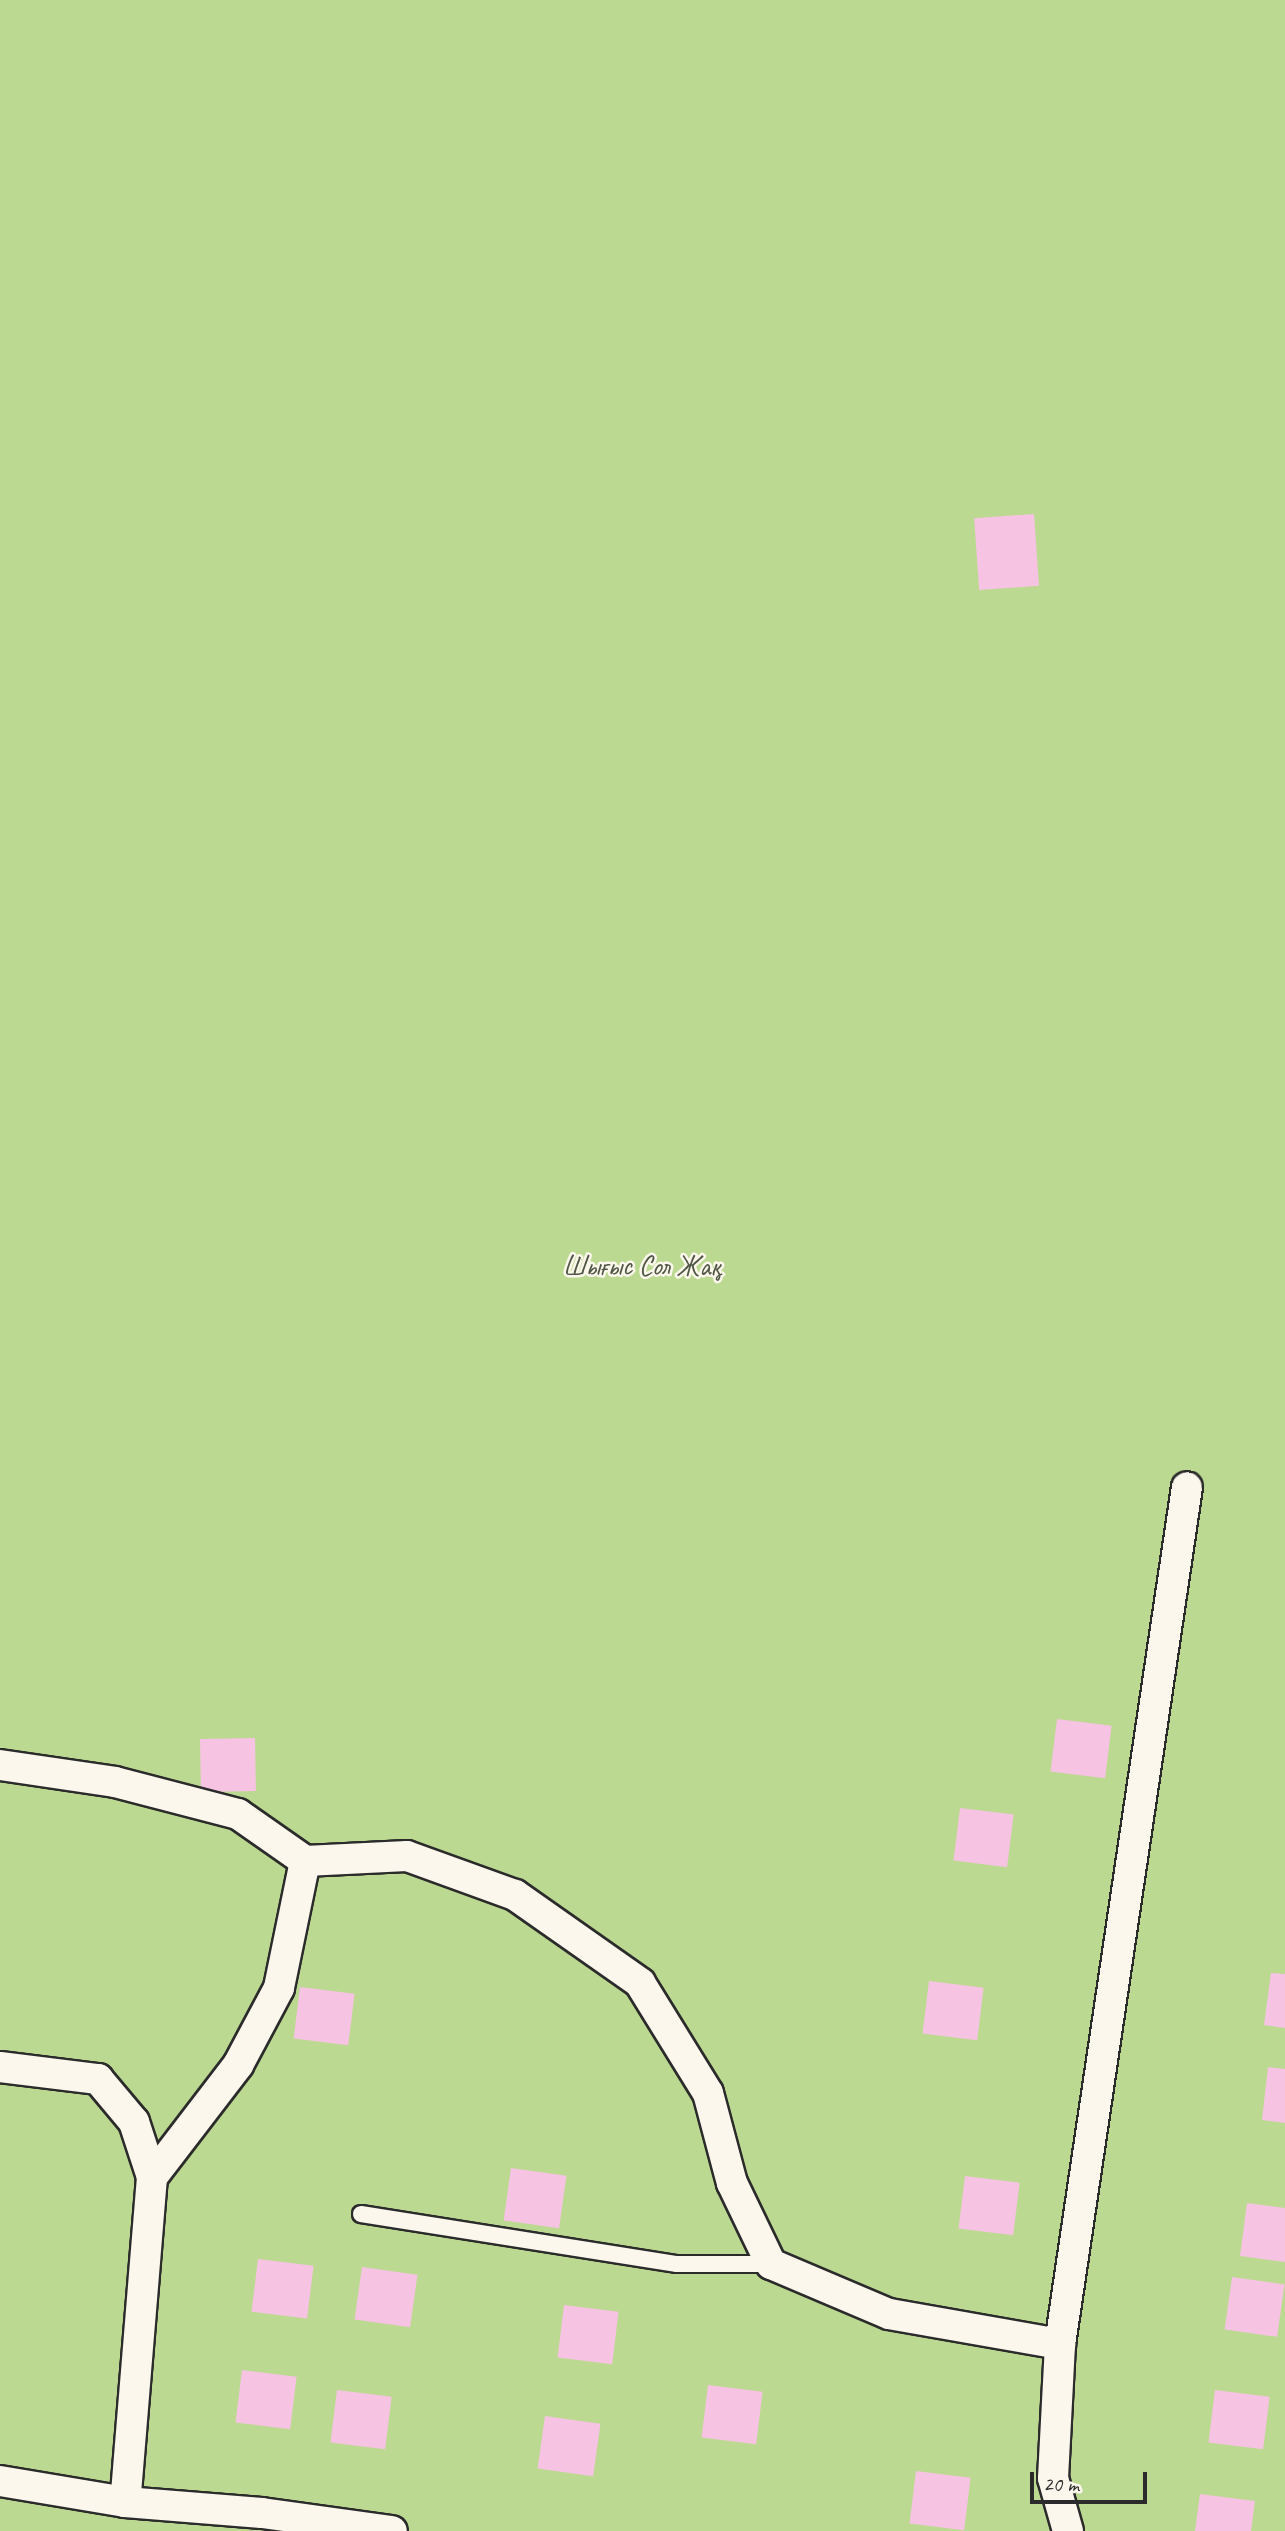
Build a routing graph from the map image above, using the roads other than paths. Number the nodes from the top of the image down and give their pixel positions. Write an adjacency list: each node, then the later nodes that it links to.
1 (1187, 1487): 8 (street)
2 (0, 1765): 3 (street)
3 (304, 1861): 5 (street); 7 (street)
4 (0, 2067): 5 (street)
5 (152, 2177): 10 (street)
6 (361, 2214): 7 (lane)
7 (771, 2264): 8 (street)
8 (1060, 2344): 13 (street)
9 (0, 2481): 10 (street)
10 (125, 2502): 11 (street)
11 (261, 2522): 12 (street)
12 (392, 2531)
13 (1069, 2531)

